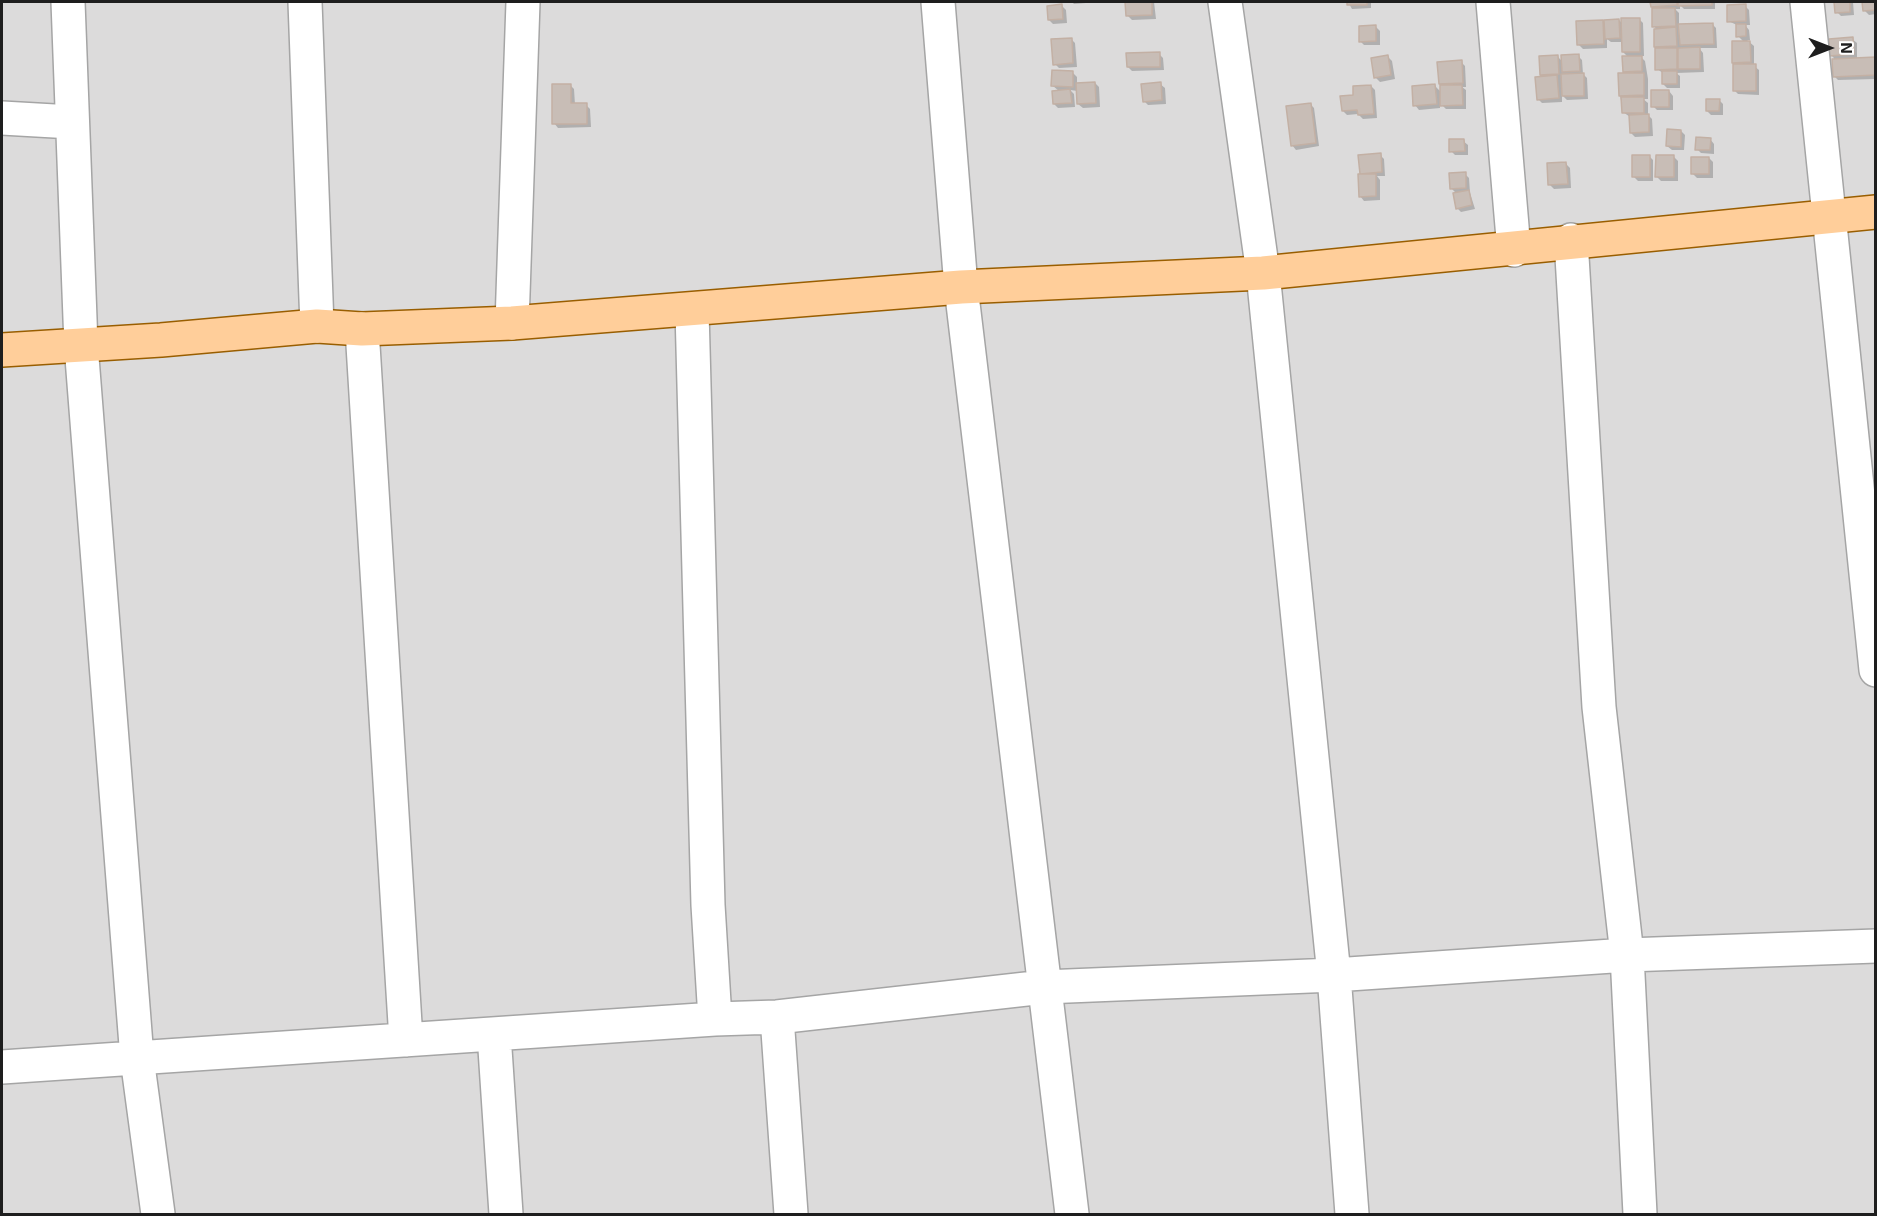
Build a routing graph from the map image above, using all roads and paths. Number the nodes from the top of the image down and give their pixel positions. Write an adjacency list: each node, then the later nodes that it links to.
1 (68, 2): 9 (street)
2 (305, 2): 18 (street)
3 (523, 2): 17 (street)
4 (938, 2): 15 (street)
5 (1225, 2): 14 (street)
6 (1493, 2): 13 (street)
7 (1807, 2): 11 (street)
8 (2, 118): 9 (street)
9 (72, 122): 20 (street)
10 (1875, 212): 11 (main road)
11 (1829, 214): 12 (main road); 22 (street)
12 (1571, 240): 13 (main road); 24 (street)
13 (1514, 250): 14 (main road)
14 (1263, 273): 15 (main road); 25 (street)
15 (961, 287): 16 (main road); 26 (street)
16 (692, 310): 17 (main road); 28 (street)
17 (512, 323): 19 (main road)
18 (317, 326): 19 (main road); 20 (main road)
19 (362, 328): 30 (street)
20 (81, 345): 21 (main road); 31 (street)
21 (2, 350)
22 (1875, 670)
23 (1875, 946): 24 (street)
24 (1628, 955): 25 (street); 38 (street)
25 (1334, 975): 26 (street); 37 (street)
26 (1044, 987): 27 (street); 36 (street)
27 (777, 1017): 28 (street); 35 (street)
28 (715, 1019): 29 (street)
29 (494, 1034): 30 (street); 34 (street)
30 (406, 1040): 31 (street)
31 (137, 1058): 32 (street); 33 (street)
32 (2, 1066)
33 (158, 1215)
34 (506, 1215)
35 (791, 1215)
36 (1072, 1215)
37 (1352, 1215)
38 (1640, 1215)

